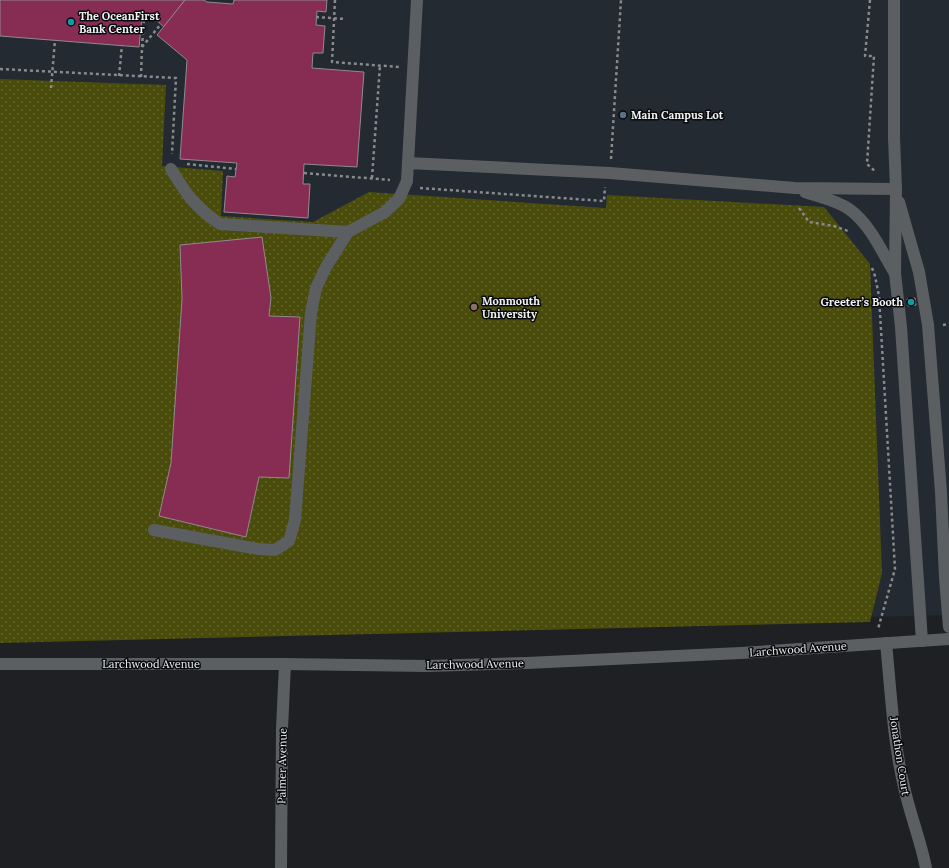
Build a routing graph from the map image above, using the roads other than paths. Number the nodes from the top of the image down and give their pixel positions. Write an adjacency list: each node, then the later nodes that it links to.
1 (418, 0): 3 (street)
2 (894, 0): 6 (street)
3 (408, 163): 5 (street); 7 (street)
4 (171, 166): 7 (street)
5 (795, 188): 6 (street); 8 (street)
6 (896, 189): 8 (street); 10 (street)
7 (348, 232): 9 (street)
8 (895, 273): 12 (street)
9 (154, 530)
10 (949, 627)
11 (949, 639): 12 (street, Larchwood Avenue)
12 (922, 641): 13 (street, Larchwood Avenue)
13 (881, 643): 15 (street, Larchwood Avenue); 17 (street, Jonathon Court)
14 (0, 664): 15 (street, Larchwood Avenue)
15 (285, 664): 16 (street, Palmer Avenue)
16 (281, 868)
17 (926, 868)

